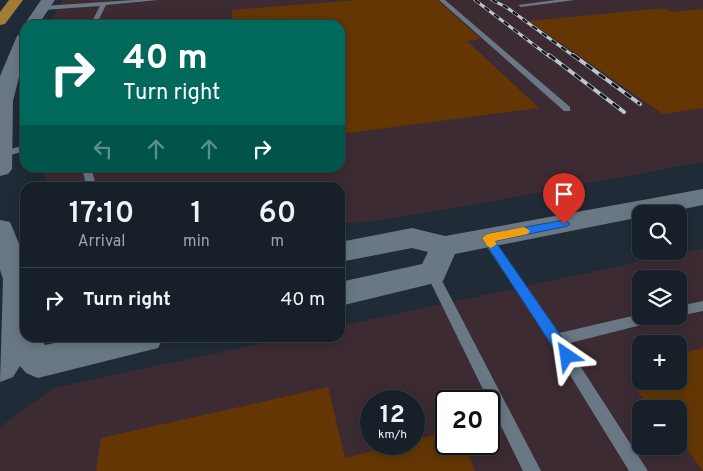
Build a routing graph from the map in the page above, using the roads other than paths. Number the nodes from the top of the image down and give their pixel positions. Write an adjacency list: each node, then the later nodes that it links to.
1 (16, 0): 11 (highway)
2 (155, 0): 7 (lane)
3 (442, 0): 13 (lane)
4 (572, 0): 8 (lane)
5 (93, 2): 6 (lane); 7 (lane)
6 (45, 4): 9 (main road)
7 (104, 4): 10 (lane)
8 (521, 5)
9 (34, 20)
10 (96, 20)
11 (0, 21)
12 (20, 45): 15 (main road)
13 (566, 108)
14 (20, 149): 15 (lane)
15 (0, 155): 16 (main road)
16 (0, 168)
17 (703, 197): 19 (main road)
18 (0, 229): 27 (main road)
19 (487, 238): 20 (main road); 28 (lane)
20 (445, 246): 21 (main road); 22 (main road)
21 (345, 251)
22 (432, 274): 23 (main road); 31 (lane)
23 (345, 293)
24 (703, 306): 25 (lane)
25 (687, 309)
26 (632, 322): 28 (lane)
27 (14, 337): 29 (main road); 30 (main road)
28 (556, 340): 32 (lane)
29 (128, 342)
30 (0, 366)
31 (532, 471)
32 (639, 471)

